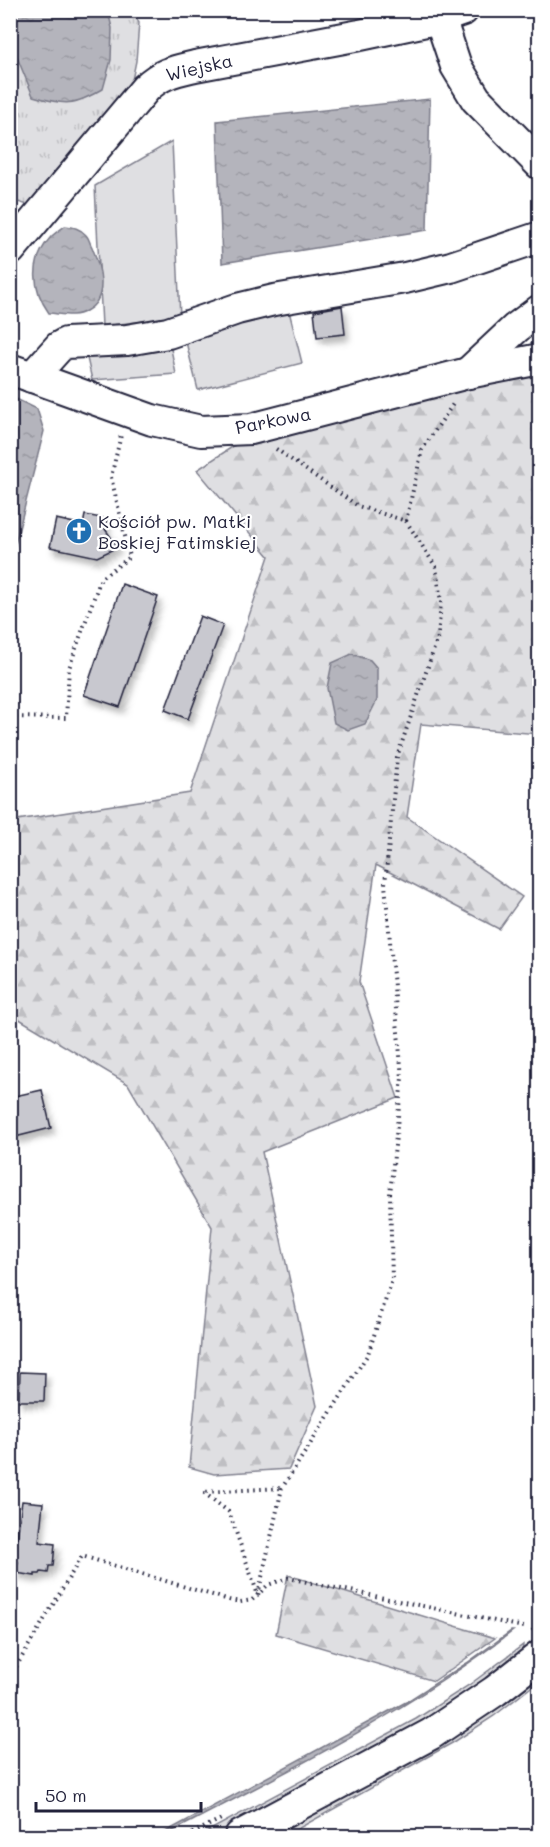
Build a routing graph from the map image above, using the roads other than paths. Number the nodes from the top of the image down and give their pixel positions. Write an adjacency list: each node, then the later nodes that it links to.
1 (452, 14): 2 (street); 4 (street, Wiejska)
2 (540, 164)
3 (540, 237): 7 (street)
4 (10, 250)
5 (540, 310): 8 (street)
6 (540, 358): 8 (street, Parkowa)
7 (21, 373): 8 (street, Parkowa)
8 (468, 373)
9 (540, 1656): 10 (street)
10 (240, 1836)

